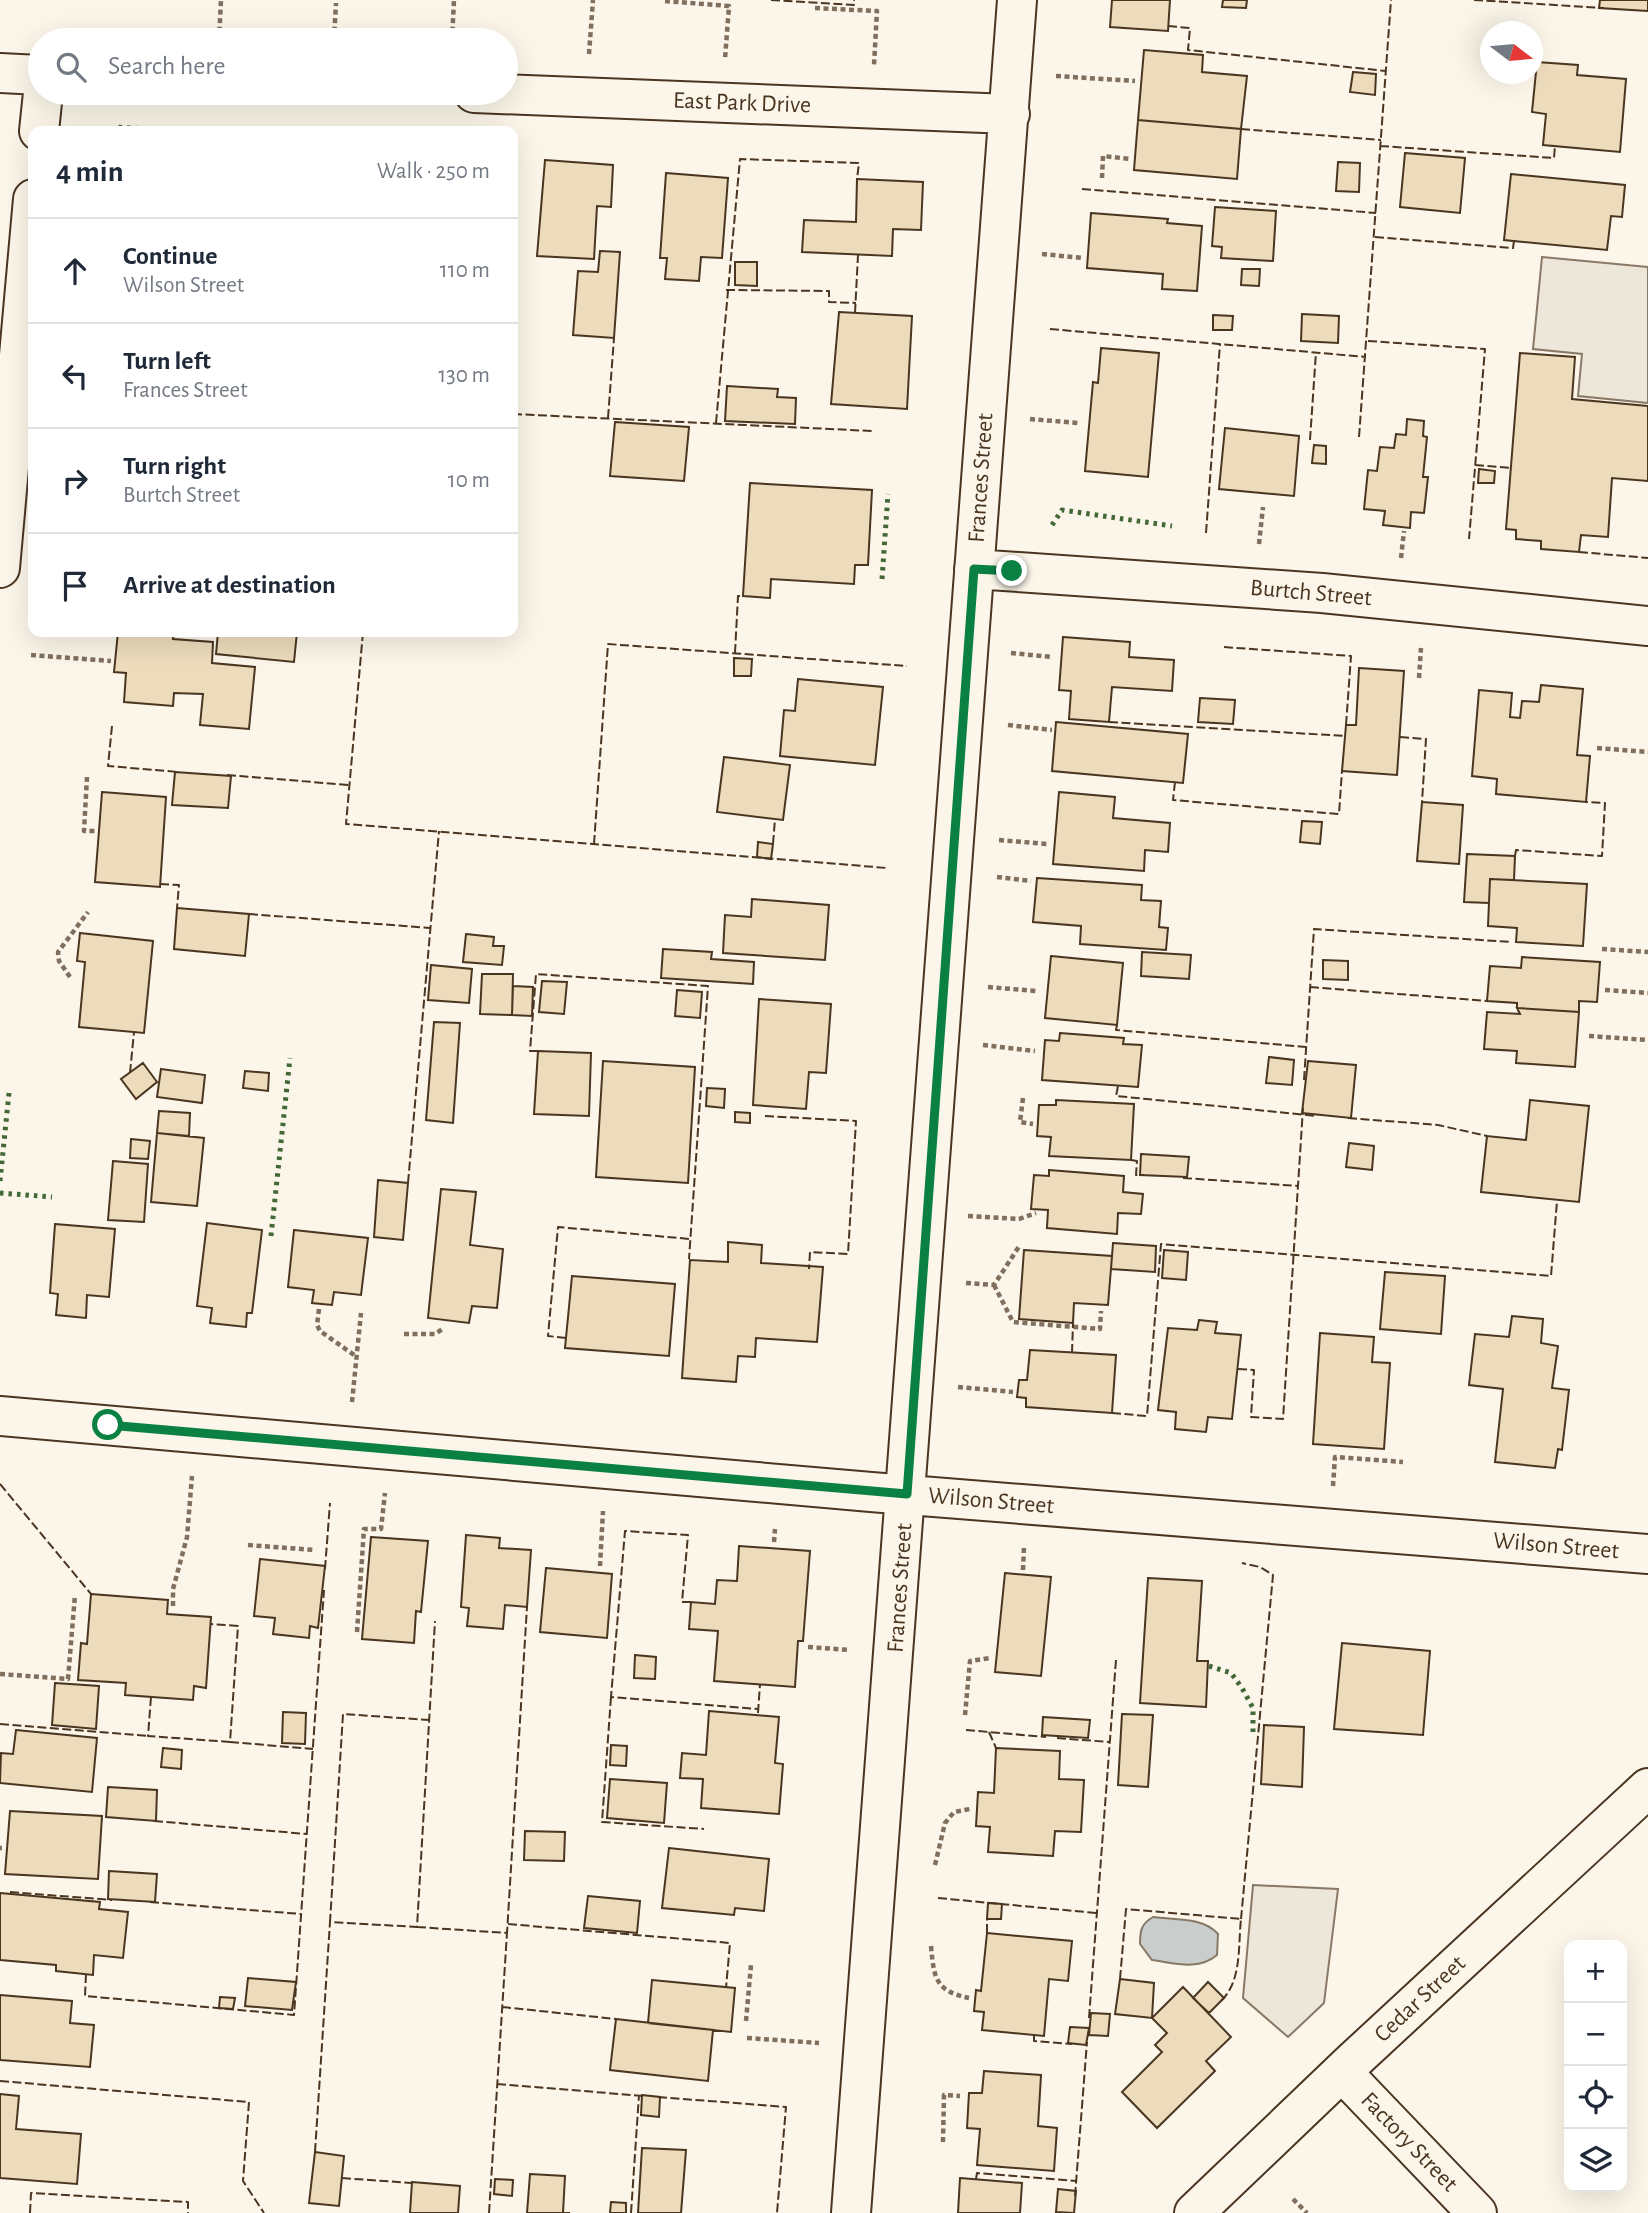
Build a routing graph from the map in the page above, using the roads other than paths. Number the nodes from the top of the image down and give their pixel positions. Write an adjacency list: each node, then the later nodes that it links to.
1 (1017, 0): 6 (street, Frances Street)
2 (0, 73): 3 (street)
3 (28, 74)
4 (518, 95): 6 (street, East Park Drive)
5 (42, 105): 7 (street)
6 (1010, 114): 10 (street, Frances Street)
7 (40, 126)
8 (28, 255): 9 (street)
9 (0, 568)
10 (974, 569): 11 (street, Burtch Street); 13 (street, Frances Street)
11 (1648, 626)
12 (0, 1416): 13 (street, Wilson Street)
13 (907, 1494): 14 (street, Wilson Street); 17 (street, Frances Street)
14 (1648, 1553)
15 (1648, 1788): 16 (street, Cedar Street)
16 (1342, 2072): 18 (street, Cedar Street); 19 (street, Factory Street)
17 (851, 2213)
18 (1194, 2213)
19 (1477, 2213)

